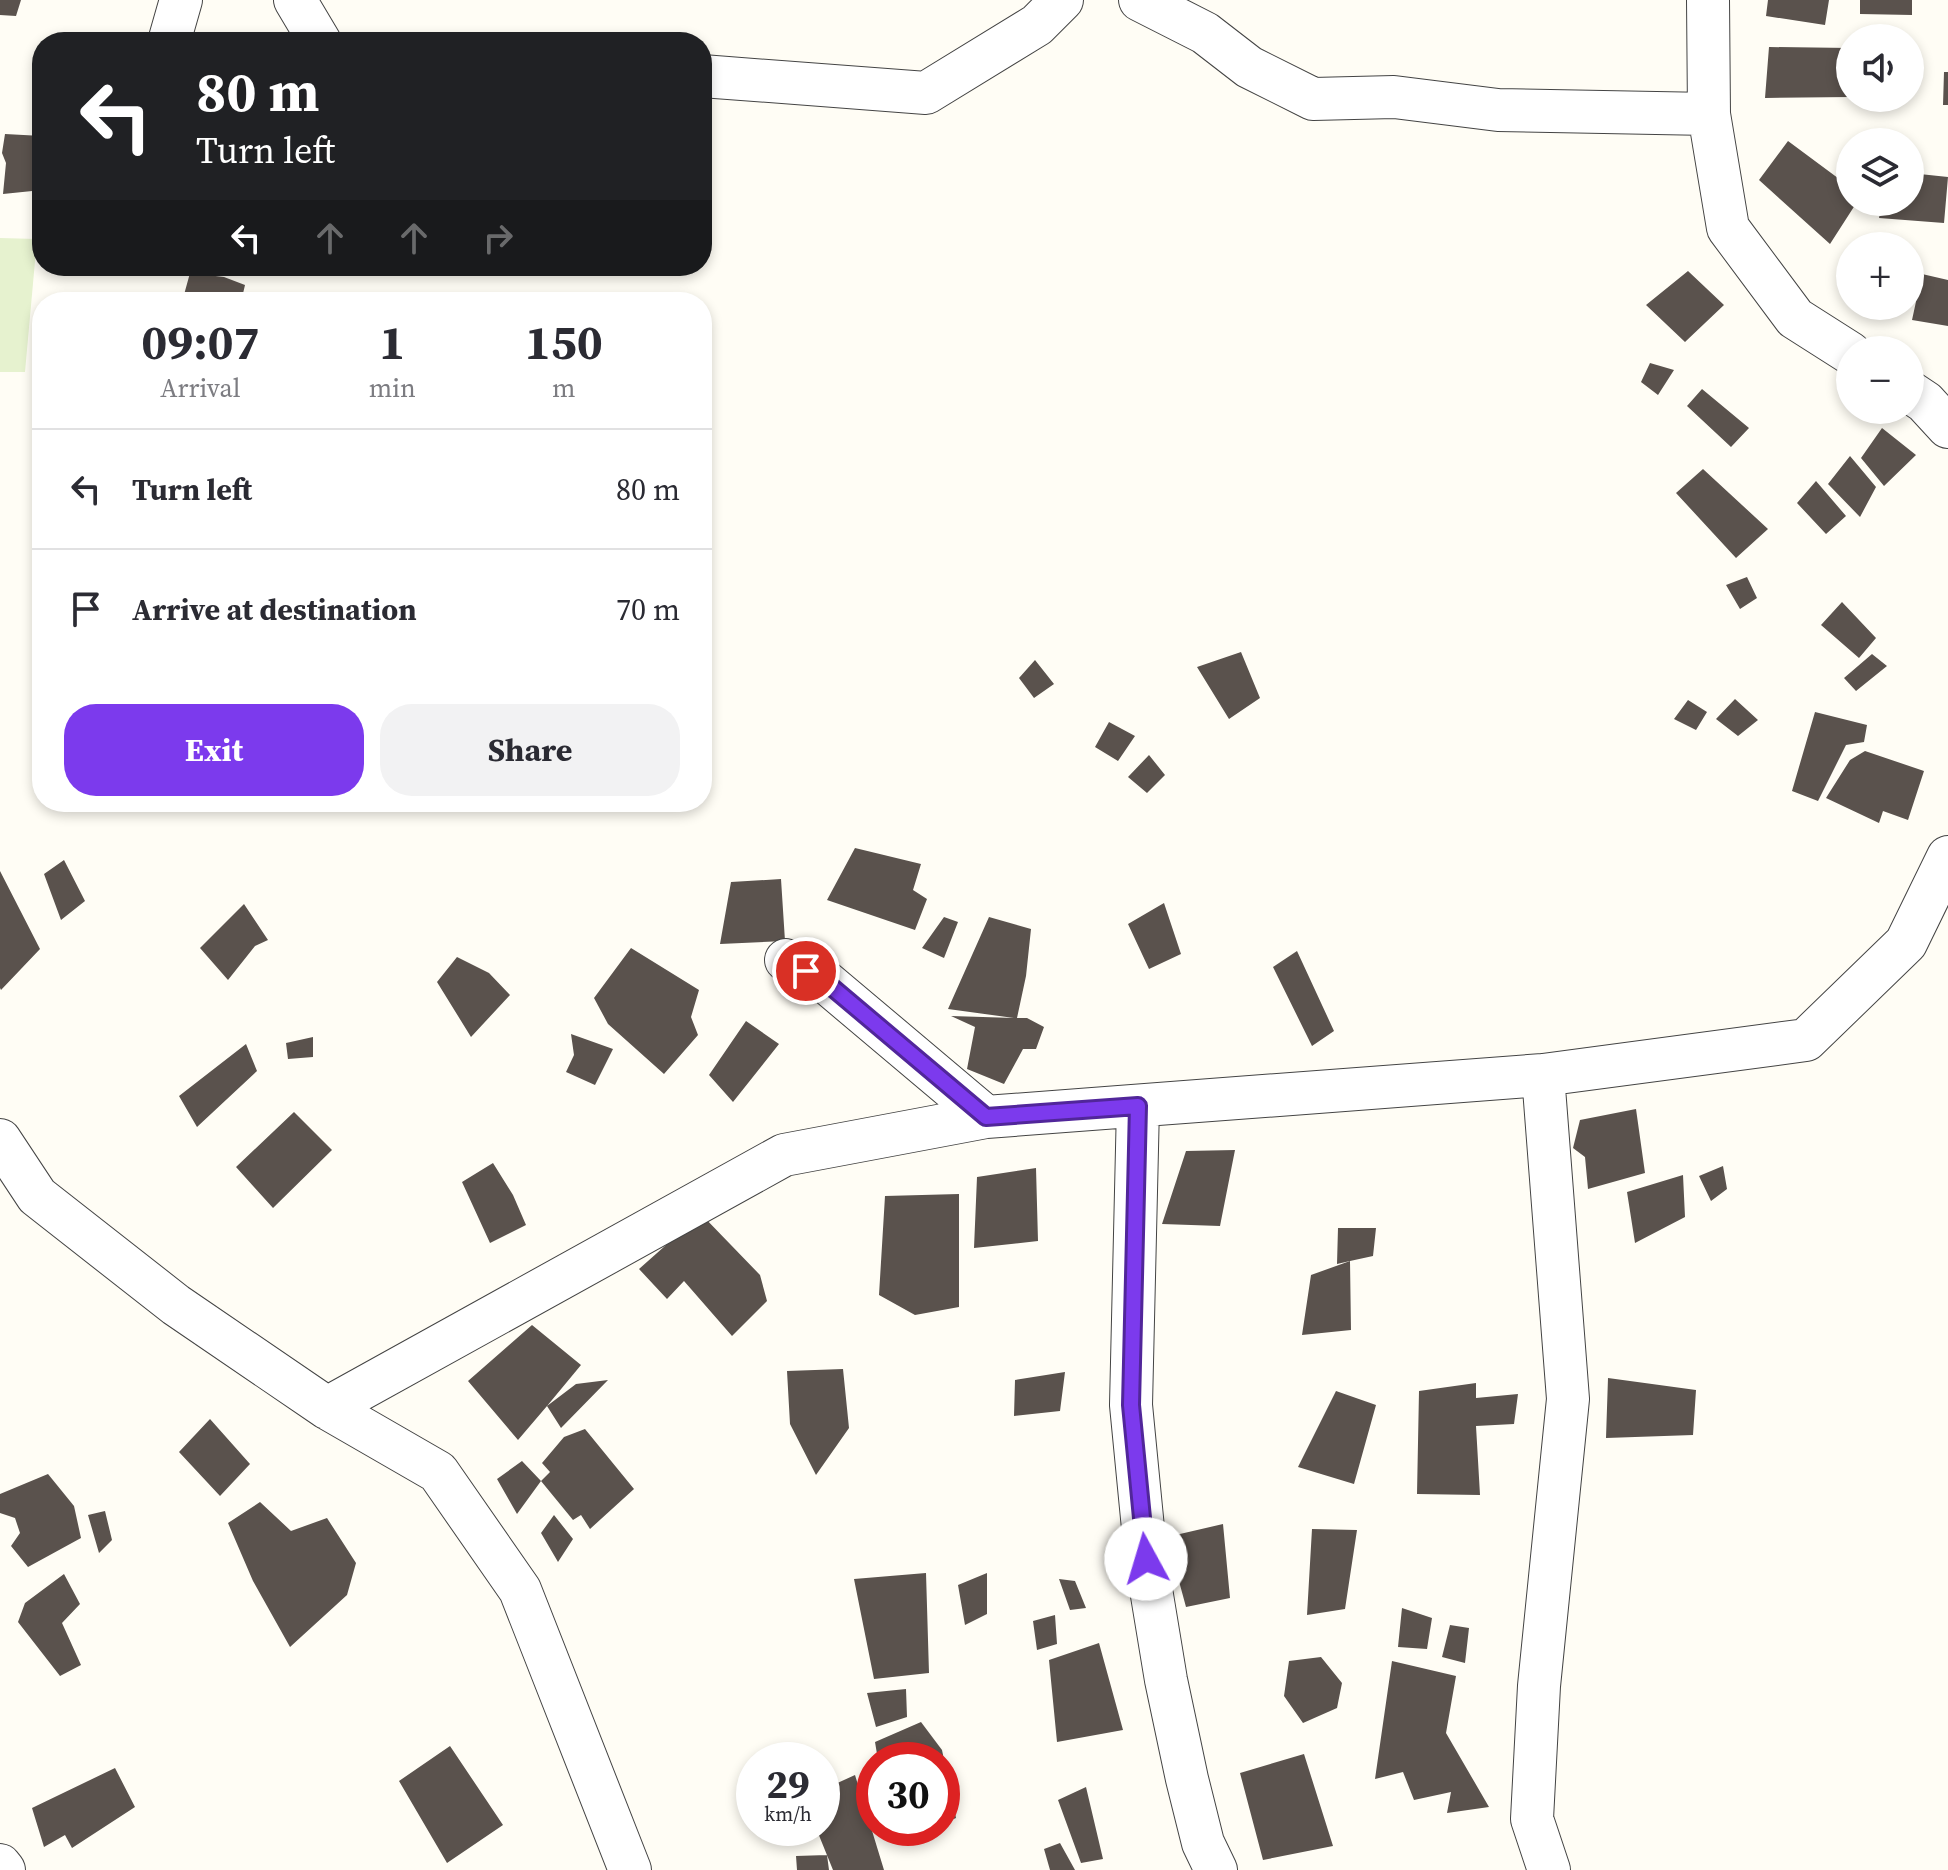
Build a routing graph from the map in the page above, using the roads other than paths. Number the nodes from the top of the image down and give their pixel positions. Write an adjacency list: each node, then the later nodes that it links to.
1 (181, 0): 6 (street)
2 (295, 0): 7 (street)
3 (1062, 0): 8 (street)
4 (1140, 0): 9 (street)
5 (1708, 0): 9 (street)
6 (172, 32)
7 (314, 32)
8 (712, 77)
9 (1709, 114): 10 (street)
10 (1836, 344)
11 (1948, 857): 13 (street)
12 (786, 960): 15 (street)
13 (1543, 1075): 14 (street); 22 (street)
14 (1138, 1106): 15 (street); 21 (street)
15 (986, 1117): 17 (street)
16 (0, 1140): 17 (street)
17 (327, 1408): 20 (street)
18 (0, 1865): 19 (street)
19 (4, 1870)
20 (630, 1870)
21 (1216, 1870)
22 (1549, 1870)

